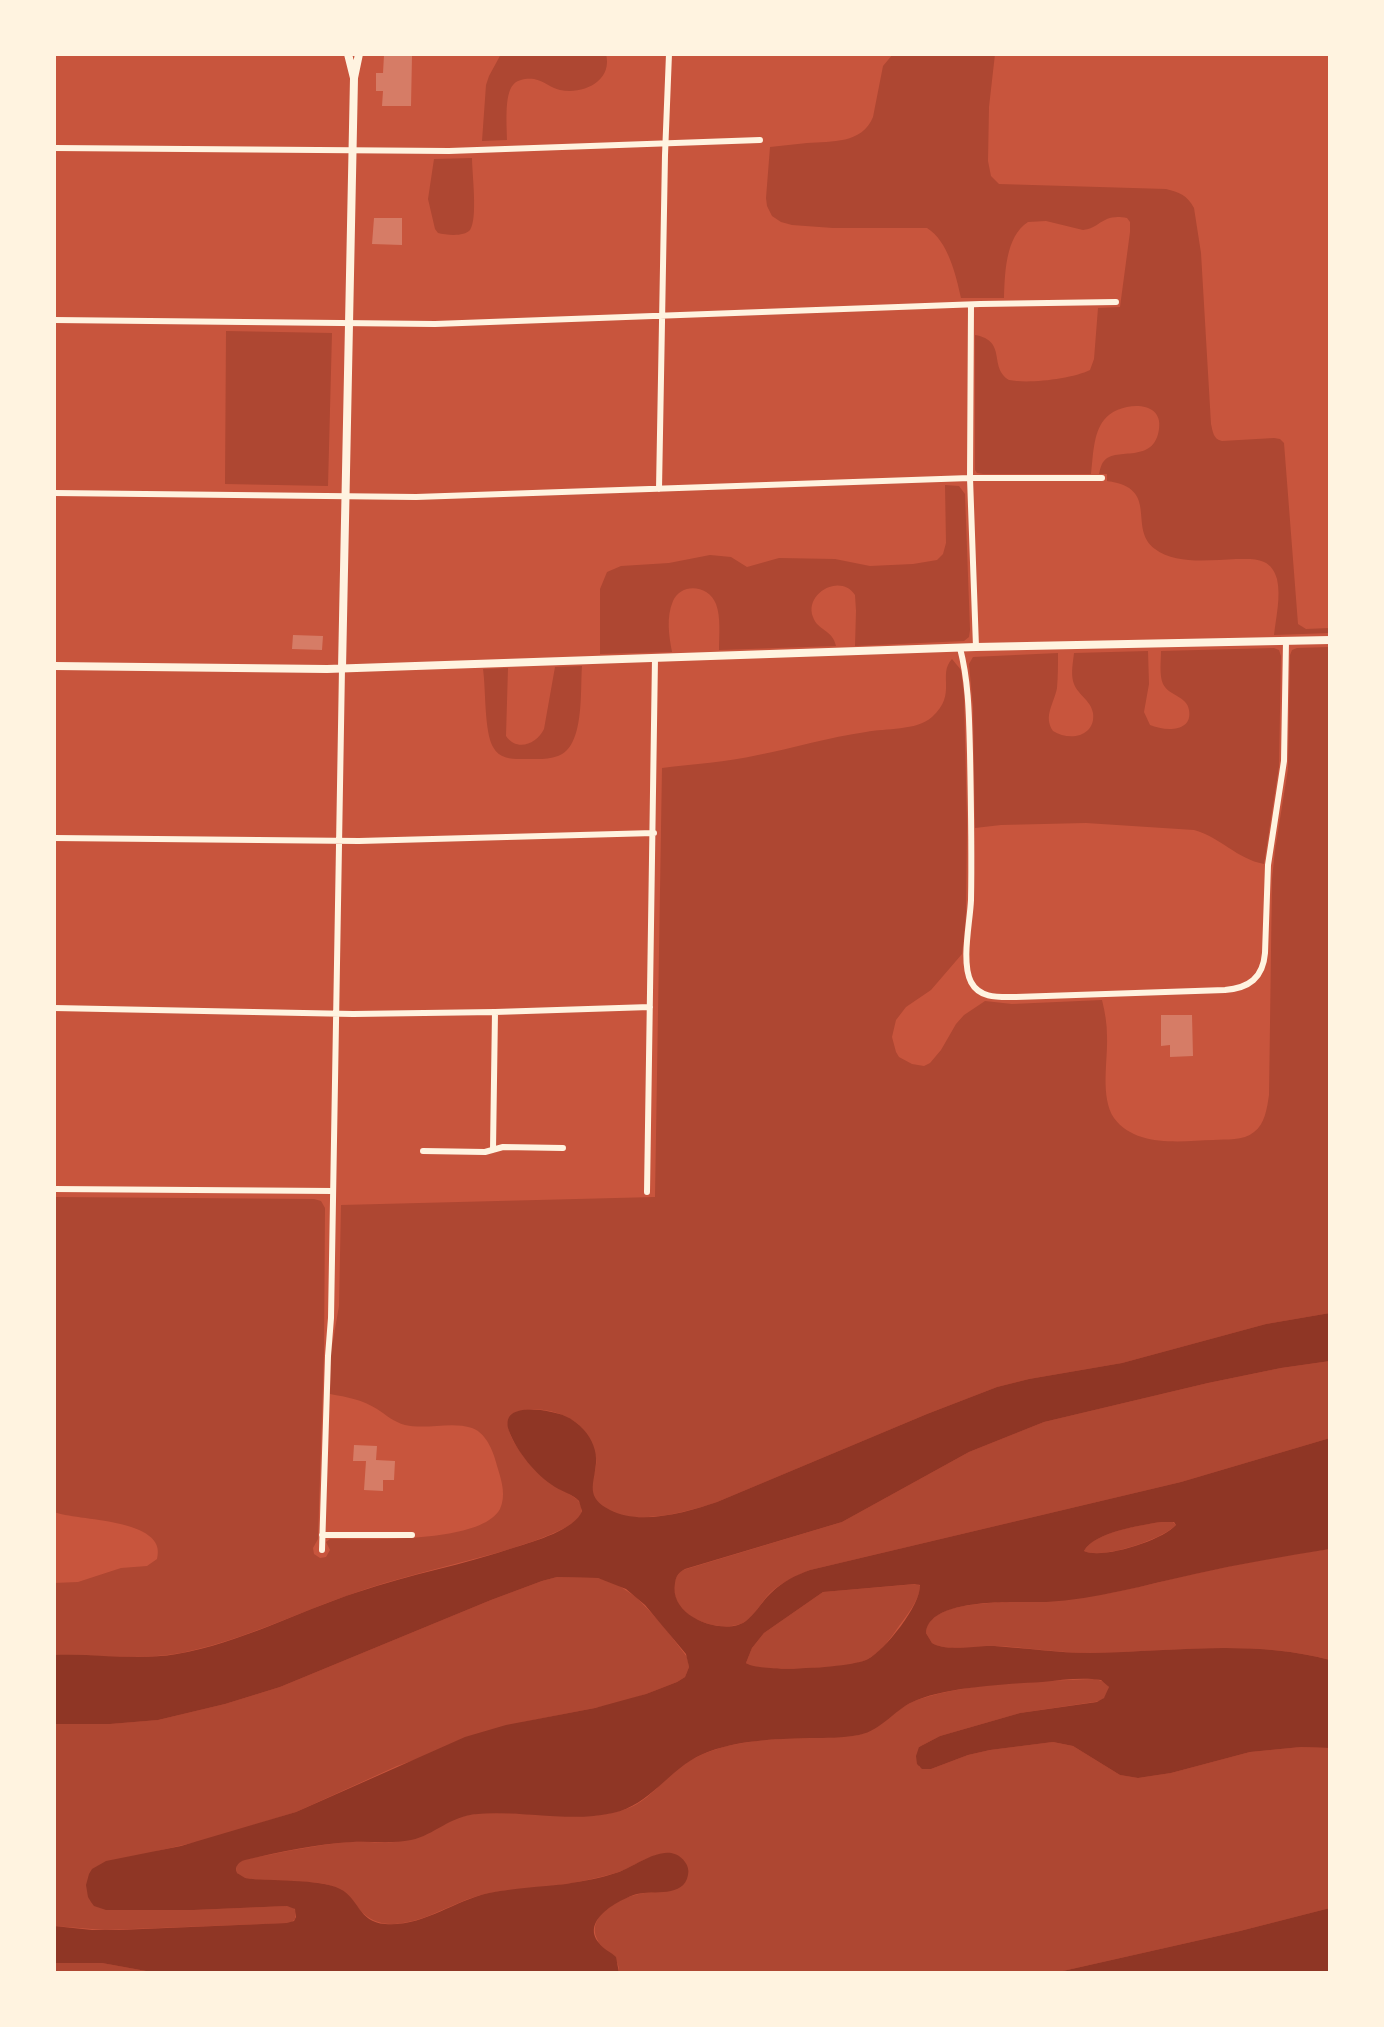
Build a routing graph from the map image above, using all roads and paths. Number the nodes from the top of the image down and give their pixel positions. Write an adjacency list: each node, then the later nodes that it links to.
1 (348, 54): 4 (street)
2 (359, 54): 4 (street)
3 (669, 54): 6 (street)
4 (354, 78): 8 (street)
5 (760, 140): 6 (street)
6 (666, 143): 8 (street); 11 (street)
7 (54, 148): 8 (street)
8 (352, 151): 13 (street)
9 (1116, 302): 10 (street)
10 (972, 304): 11 (street); 14 (street)
11 (662, 315): 13 (street); 16 (street)
12 (54, 320): 13 (street)
13 (349, 323): 18 (street)
14 (970, 478): 15 (street); 16 (street); 21 (street)
15 (1102, 478)
16 (659, 489): 18 (street)
17 (54, 493): 18 (street)
18 (346, 496): 25 (street)
19 (1330, 640): 20 (street)
20 (1286, 641): 21 (street); 22 (street)
21 (976, 647): 22 (street)
22 (960, 648): 23 (street)
23 (655, 658): 25 (street); 26 (street)
24 (54, 666): 25 (street)
25 (342, 668): 28 (street)
26 (654, 833): 28 (street); 29 (street)
27 (54, 838): 28 (street)
28 (339, 841): 32 (street)
29 (650, 1006): 31 (street); 38 (street)
30 (54, 1008): 32 (street)
31 (495, 1012): 32 (street); 34 (street)
32 (336, 1014): 37 (street)
33 (563, 1148): 34 (street)
34 (493, 1149): 35 (street)
35 (423, 1151)
36 (54, 1189): 37 (street)
37 (333, 1191): 39 (street)
38 (647, 1192)
39 (322, 1535): 40 (street); 41 (street)
40 (412, 1535)
41 (322, 1550)

